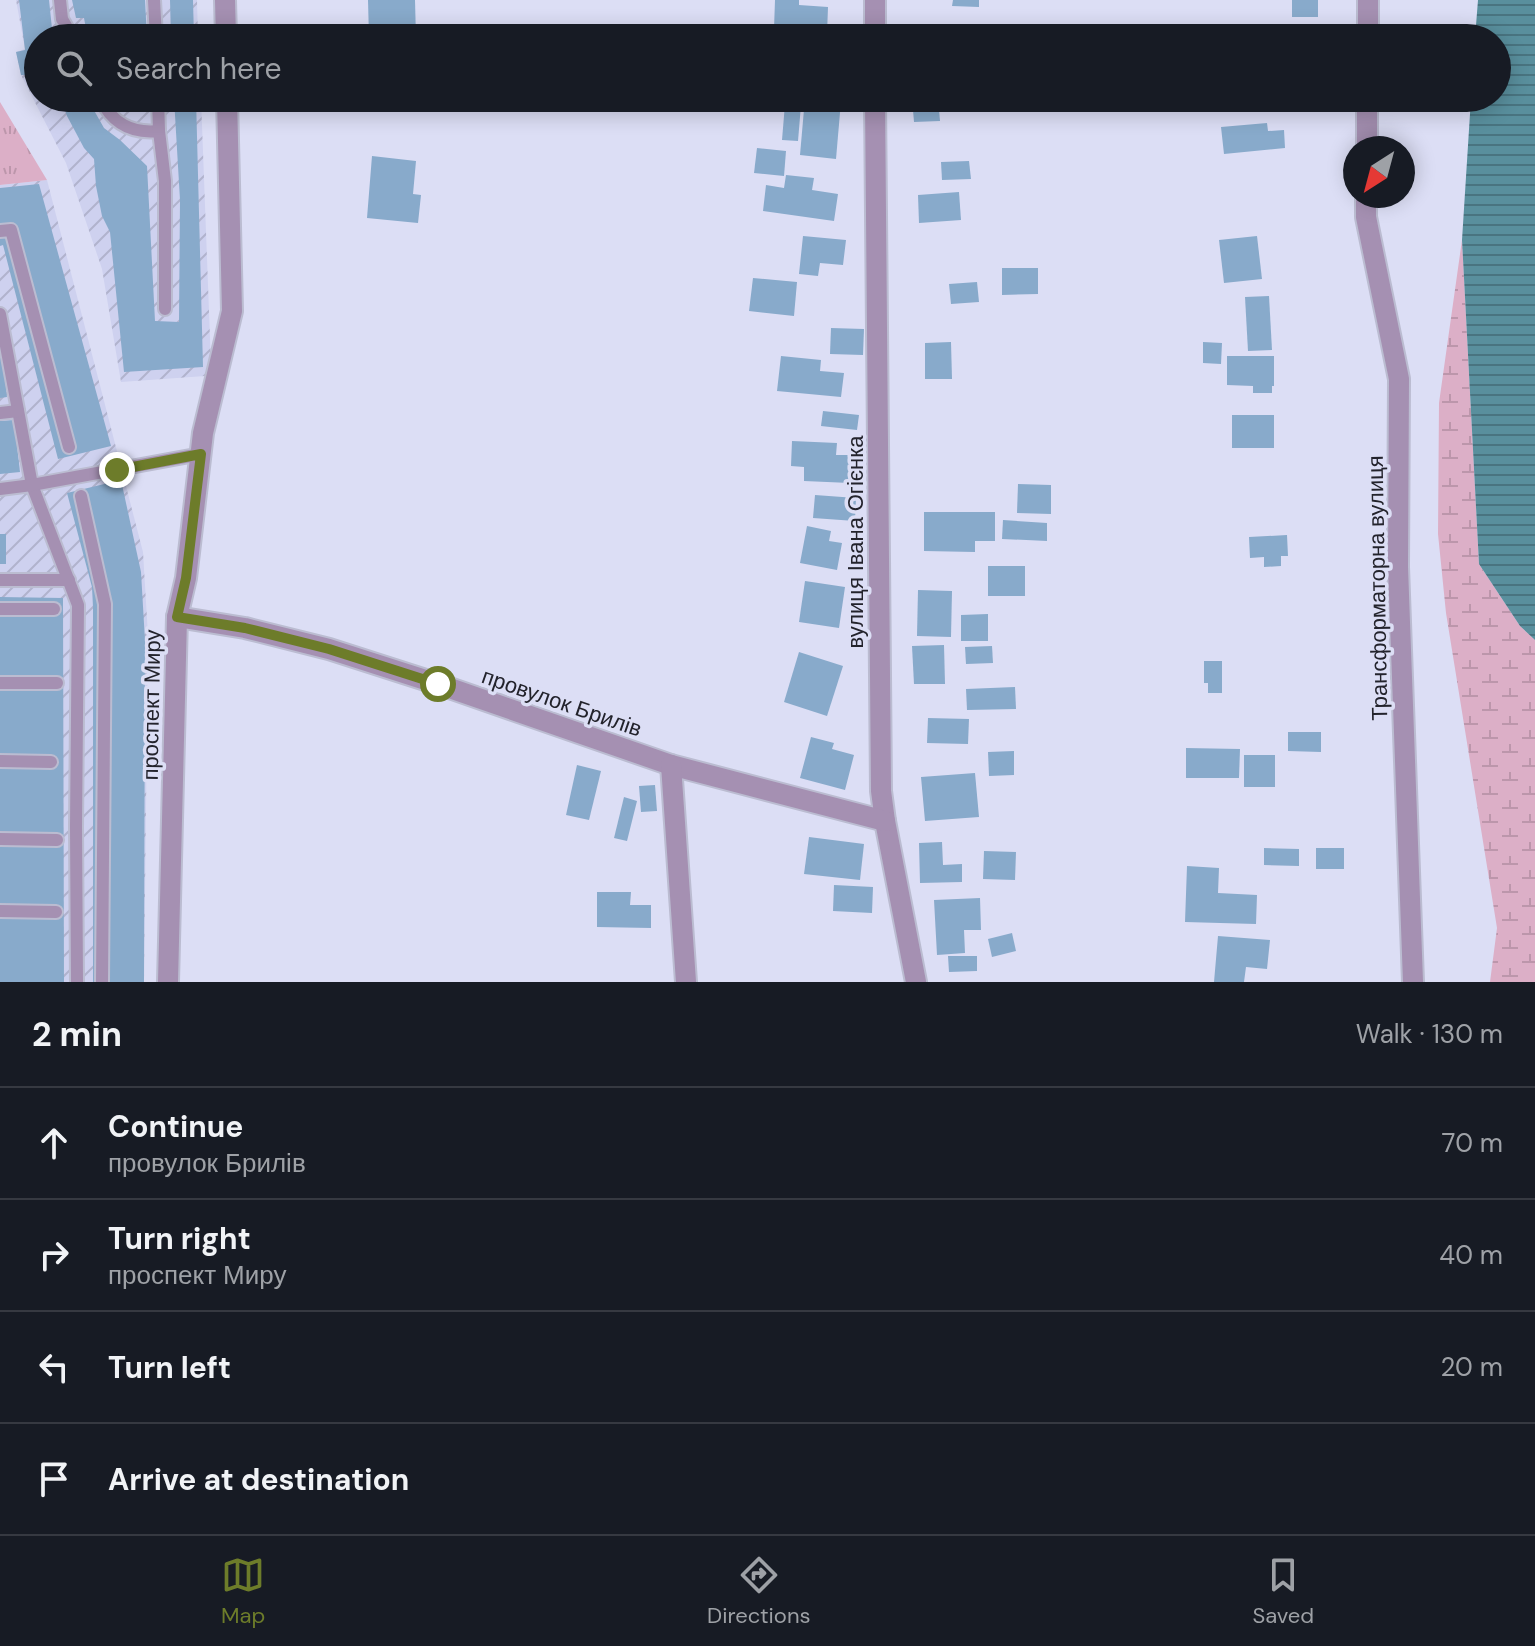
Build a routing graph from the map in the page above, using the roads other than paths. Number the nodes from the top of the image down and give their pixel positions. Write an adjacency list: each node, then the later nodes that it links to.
1 (60, 0): 6 (lane)
2 (154, 0): 7 (lane)
3 (225, 0): 8 (street)
4 (875, 0): 9 (street)
5 (1368, 0): 10 (street)
6 (65, 24)
7 (155, 24)
8 (226, 24)
9 (875, 24)
10 (1368, 24)
11 (107, 112): 16 (lane)
12 (158, 112): 16 (lane)
13 (227, 112): 26 (street, проспект Миру)
14 (875, 112): 40 (street, вулиця Івана Огієнка)
15 (1367, 112): 17 (street)
16 (159, 131): 20 (lane)
17 (1367, 136)
18 (1366, 208): 50 (street, Трансформаторна вулиця)
19 (0, 231): 25 (lane)
20 (165, 309)
21 (0, 314): 22 (lane)
22 (2, 332): 23 (lane)
23 (18, 411): 24 (lane); 27 (lane)
24 (0, 413)
25 (69, 447)
26 (201, 454): 27 (lane); 34 (street, проспект Миру)
27 (32, 485): 28 (lane); 31 (lane)
28 (0, 489)
29 (81, 496): 46 (lane)
30 (0, 580): 31 (lane)
31 (69, 580): 45 (lane)
32 (0, 609): 33 (lane)
33 (54, 609)
34 (177, 617): 39 (street, провулок Брилів); 47 (street, проспект Миру)
35 (0, 683): 36 (lane)
36 (57, 683)
37 (0, 761): 38 (lane)
38 (51, 762)
39 (671, 765): 40 (street, провулок Брилів); 48 (street)
40 (885, 821): 49 (street, вулиця Івана Огієнка)
41 (0, 839): 42 (lane)
42 (57, 840)
43 (0, 911): 44 (lane)
44 (56, 912)
45 (77, 982)
46 (102, 982)
47 (168, 982)
48 (686, 982)
49 (916, 982)
50 (1413, 982)

